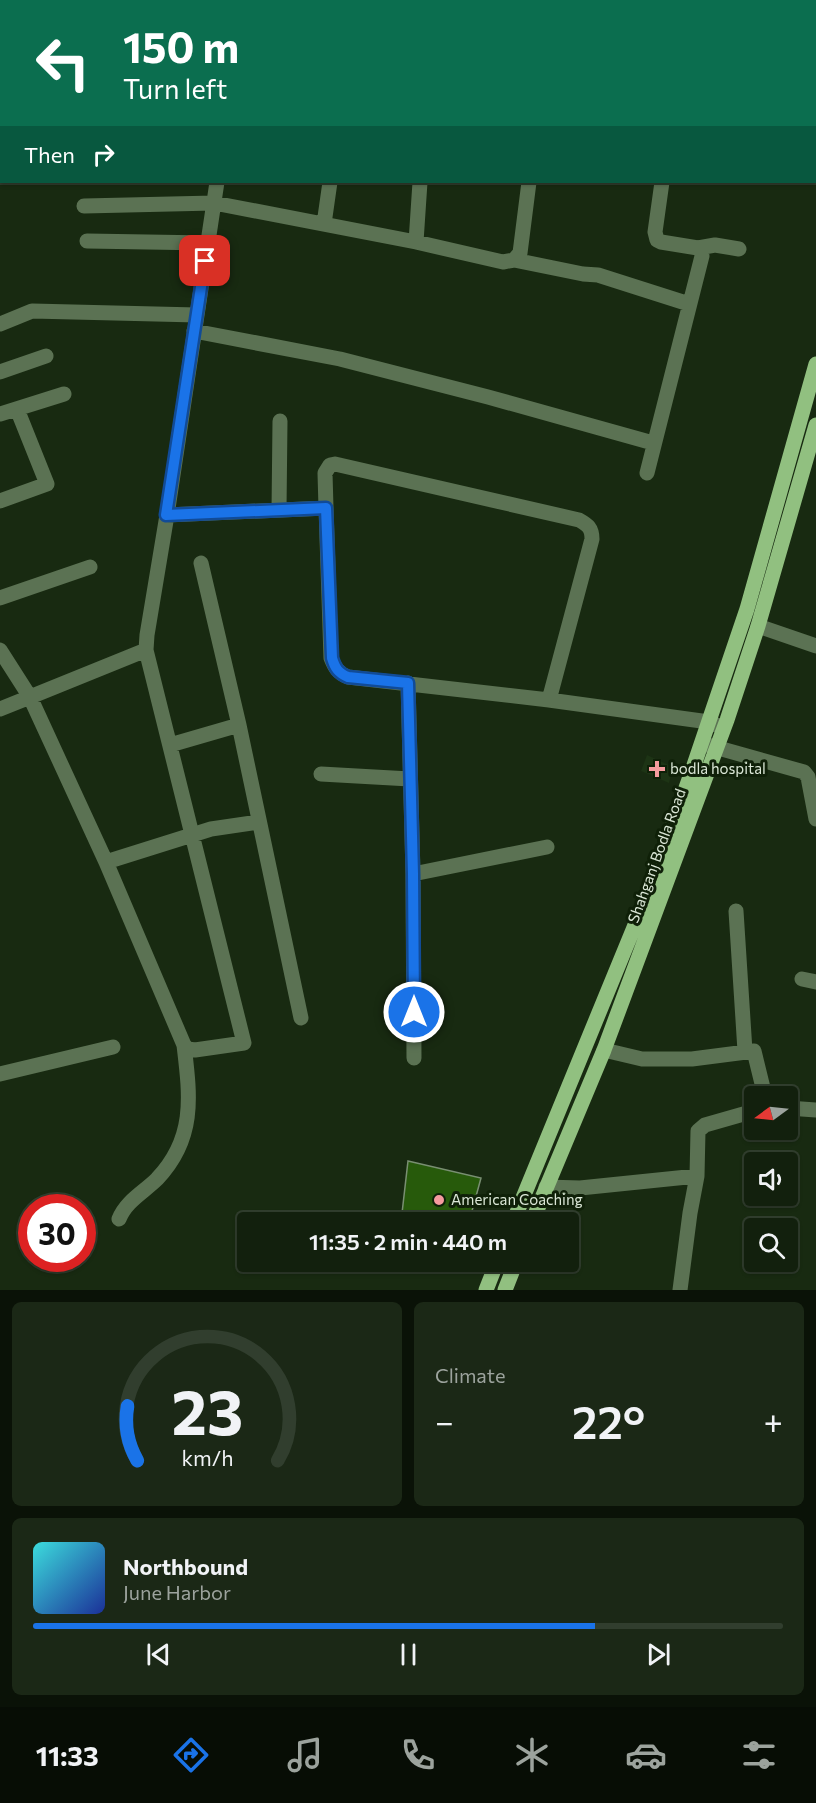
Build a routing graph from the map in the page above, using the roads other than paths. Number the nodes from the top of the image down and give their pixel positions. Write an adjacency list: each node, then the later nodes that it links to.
1 (217, 183): 6 (street)
2 (330, 183): 8 (street)
3 (420, 183): 10 (street)
4 (529, 183): 14 (street)
5 (662, 183): 12 (street)
6 (214, 202): 7 (street); 8 (street); 11 (street)
7 (84, 206)
8 (324, 224): 10 (street)
9 (87, 241): 11 (street)
10 (416, 242): 14 (street)
11 (208, 243): 16 (street)
12 (698, 248): 13 (street); 15 (street)
13 (739, 249)
14 (514, 260): 15 (street)
15 (689, 304): 27 (street)
16 (197, 315): 17 (street); 18 (street)
17 (0, 324)
18 (194, 331): 27 (street); 32 (street)
19 (46, 356): 21 (street)
20 (816, 364): 35 (main road)
21 (0, 372)
22 (64, 394): 23 (street)
23 (17, 409): 24 (street); 29 (street)
24 (0, 414)
25 (280, 421): 31 (street)
26 (816, 425): 35 (main road, Shahganj Bodla Road)
27 (653, 443): 28 (street)
28 (647, 473)
29 (0, 501)
30 (326, 508): 31 (street); 41 (street); 43 (street)
31 (279, 510): 32 (street)
32 (166, 515): 40 (street)
33 (201, 563): 46 (street)
34 (90, 567): 36 (street)
35 (761, 589): 37 (main road, Shahganj Bodla Road); 45 (main road)
36 (0, 598)
37 (758, 626): 38 (street); 47 (main road, Shahganj Bodla Road)
38 (816, 646)
39 (0, 650): 42 (street)
40 (146, 650): 42 (street); 49 (street)
41 (408, 683): 43 (street); 52 (street)
42 (30, 697): 44 (street); 57 (street)
43 (549, 700): 45 (street)
44 (0, 709)
45 (709, 722): 47 (street); 48 (main road)
46 (239, 725): 49 (street); 54 (street)
47 (724, 728): 50 (main road, Shahganj Bodla Road)
48 (702, 743): 50 (street); 73 (main road)
49 (170, 745): 55 (street)
50 (717, 748): 53 (street); 63 (main road, Shahganj Bodla Road)
51 (321, 774): 52 (street)
52 (410, 779): 58 (street)
53 (816, 819)
54 (259, 822): 55 (street); 60 (street)
55 (193, 835): 57 (street); 61 (street)
56 (547, 847): 58 (street)
57 (106, 862): 61 (street)
58 (413, 874): 65 (street)
59 (736, 911): 64 (street)
60 (301, 1018)
61 (184, 1045): 75 (street)
62 (113, 1047): 66 (street)
63 (604, 1050): 64 (street); 72 (main road, Shahganj Bodla Road)
64 (745, 1051): 67 (street)
65 (414, 1058)
66 (0, 1074)
67 (763, 1086)
68 (798, 1109): 69 (street)
69 (816, 1110)
70 (744, 1114): 71 (street)
71 (697, 1176): 72 (street); 80 (street)
72 (546, 1187): 74 (main road, Shahganj Bodla Road)
73 (517, 1212)
74 (536, 1212)
75 (120, 1219)
76 (493, 1272): 78 (main road)
77 (512, 1272): 79 (main road)
78 (486, 1290)
79 (505, 1290)
80 (680, 1290)

